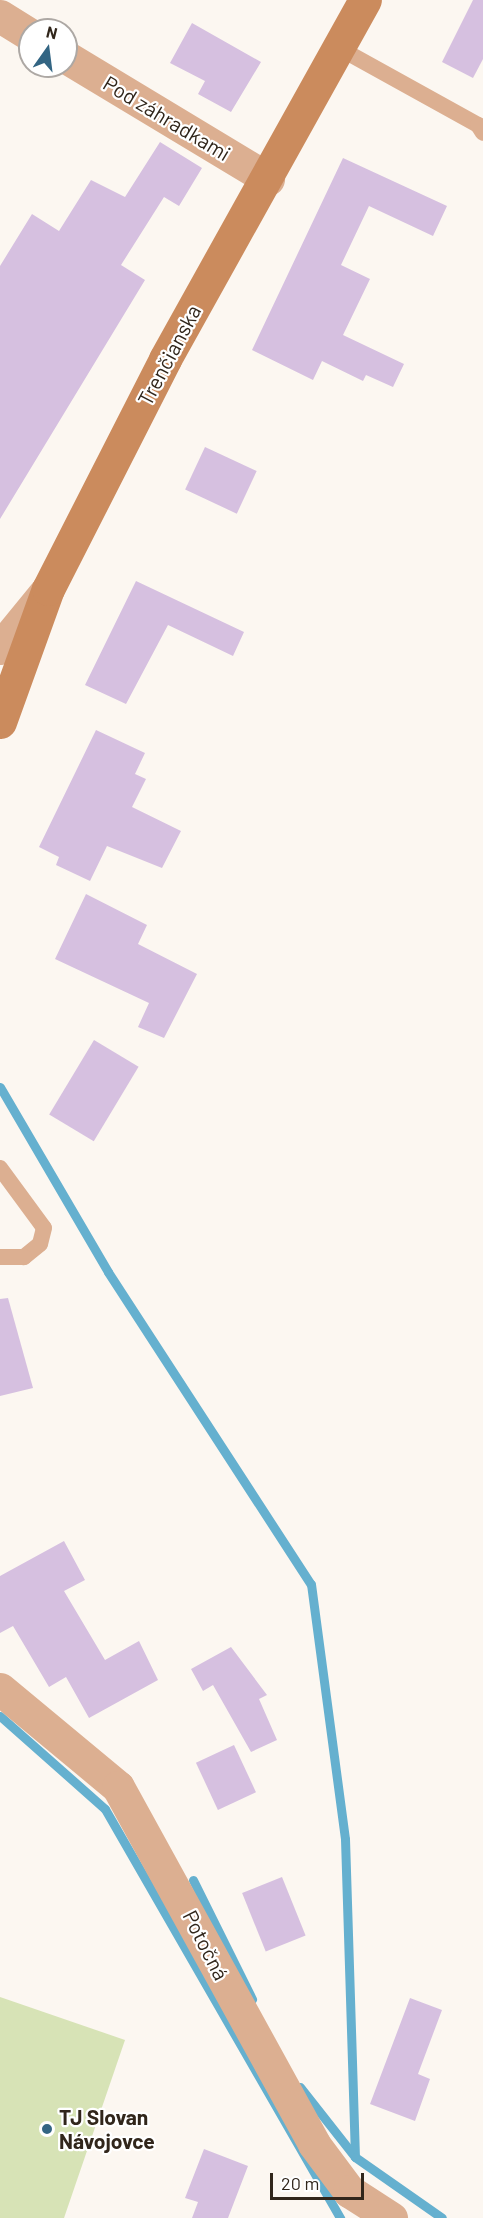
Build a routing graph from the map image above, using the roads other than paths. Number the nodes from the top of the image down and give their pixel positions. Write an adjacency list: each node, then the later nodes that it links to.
1 (365, 0): 2 (main road, Trenčianska)
2 (339, 48): 4 (lane); 5 (main road, Trenčianska)
3 (78, 64): 5 (street, Pod záhradkami)
4 (483, 133)
5 (268, 179): 6 (main road, Trenčianska)
6 (48, 589): 7 (street); 8 (main road, Trenčianska)
7 (0, 648)
8 (0, 722)
9 (0, 1168): 10 (lane)
10 (0, 1257)
11 (0, 1689): 12 (street, Potočná)
12 (391, 2218)

